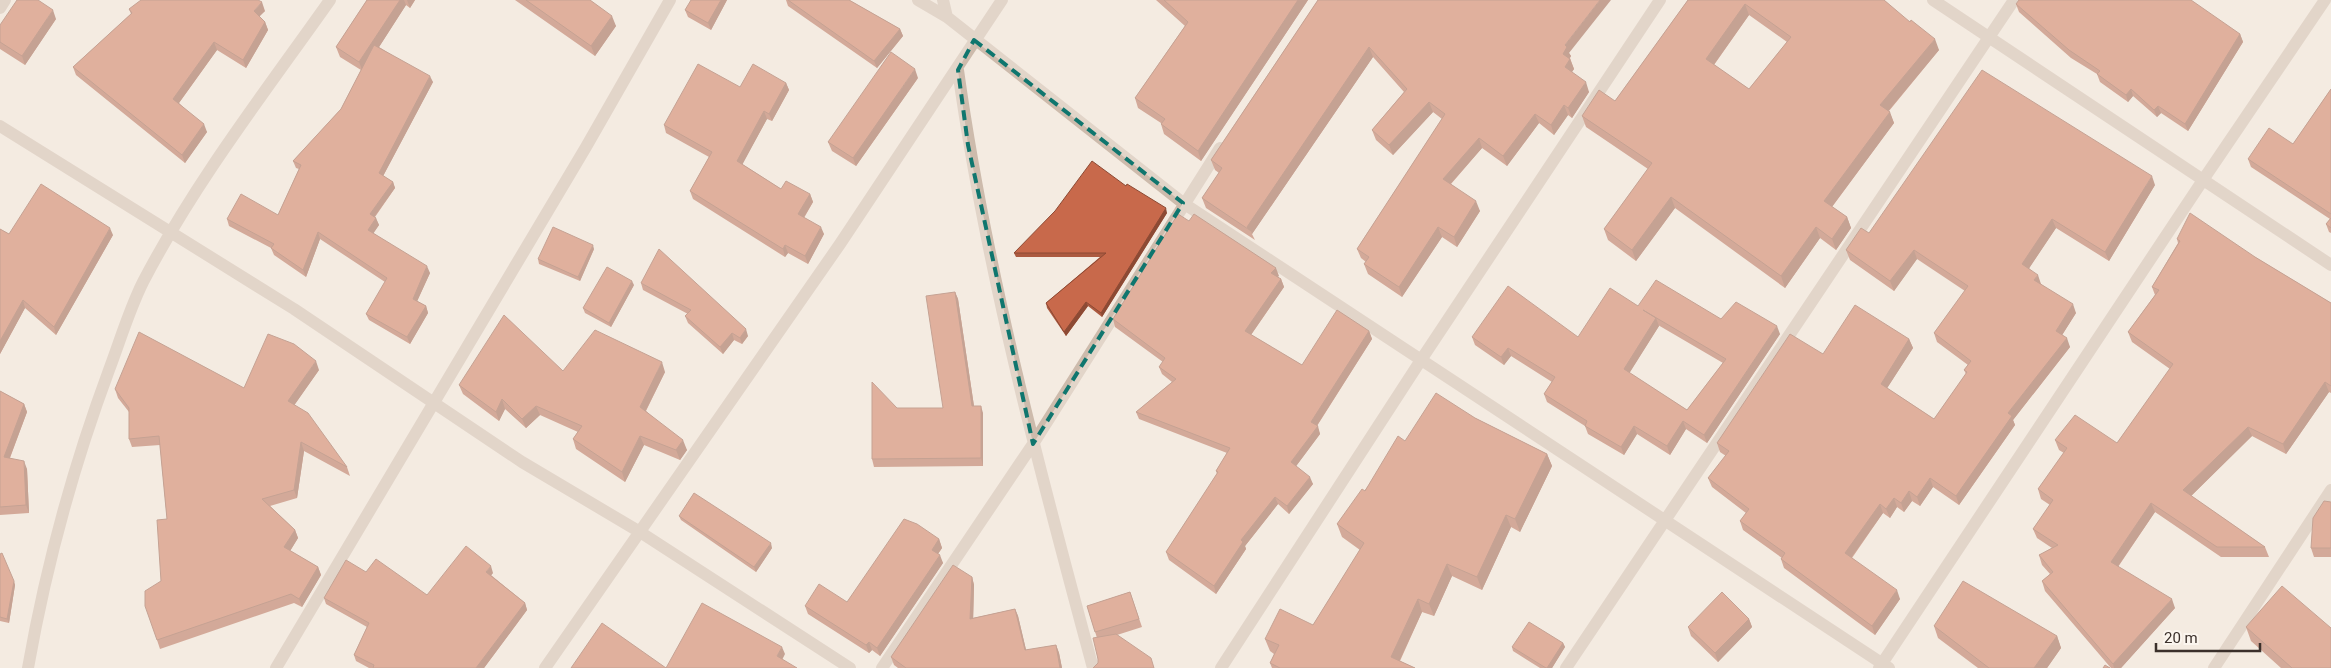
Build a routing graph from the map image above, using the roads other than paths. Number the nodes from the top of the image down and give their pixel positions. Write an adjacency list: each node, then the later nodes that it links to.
1 (5, 0): 11 (street)
2 (330, 0): 20 (street)
3 (670, 0): 23 (street)
4 (918, 0): 12 (street)
5 (943, 0): 12 (street)
6 (1002, 0): 14 (street)
7 (1660, 0): 22 (street)
8 (1932, 0): 13 (street)
9 (2014, 0): 13 (street)
10 (2325, 0): 18 (street)
11 (0, 8)
12 (947, 18): 14 (street)
13 (1990, 38): 18 (street); 26 (street)
14 (974, 40): 15 (street); 19 (street)
15 (958, 70): 24 (street); 27 (street)
16 (0, 126): 20 (street)
17 (1226, 138): 19 (street)
18 (2203, 180): 21 (street); 28 (street)
19 (1183, 203): 22 (street); 24 (street)
20 (170, 233): 23 (street); 29 (street)
21 (2331, 265)
22 (1421, 360): 26 (street); 35 (street)
23 (434, 404): 27 (street); 30 (street)
24 (1033, 444): 33 (street); 34 (street)
25 (2331, 490): 37 (street)
26 (1664, 520): 28 (street); 36 (street)
27 (640, 532): 31 (street); 32 (street)
28 (1884, 666)
29 (28, 668)
30 (276, 668)
31 (545, 668)
32 (850, 668)
33 (882, 668)
34 (1093, 668)
35 (1222, 668)
36 (1566, 668)
37 (2214, 668)

